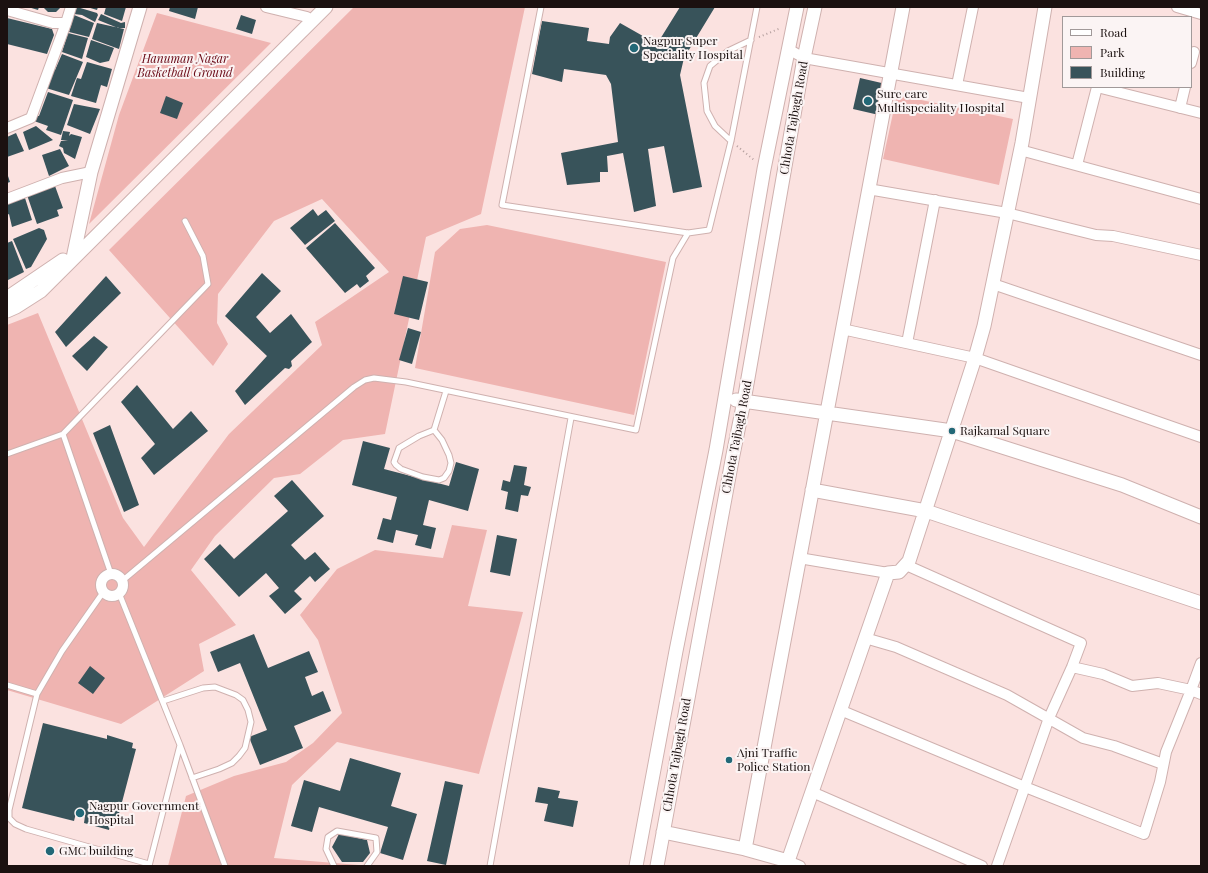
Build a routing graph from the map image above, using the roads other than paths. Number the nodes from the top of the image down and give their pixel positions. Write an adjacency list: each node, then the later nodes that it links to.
1 (71, 7): 17 (street)
2 (140, 7): 35 (street)
3 (266, 7): 16 (street)
4 (317, 7): 16 (street)
5 (326, 7): 43 (street)
6 (541, 7): 42 (lane)
7 (756, 7): 18 (lane)
8 (797, 7): 19 (street)
9 (815, 7): 21 (street, Chhota Tajbagh Road)
10 (903, 7): 23 (street)
11 (973, 7): 24 (street)
12 (1045, 7): 28 (street)
13 (1177, 7): 15 (street)
14 (7, 10): 17 (street)
15 (1201, 14)
16 (307, 17): 43 (street)
17 (66, 23): 31 (street)
18 (751, 40): 32 (lane); 32 (lane)
19 (788, 49): 21 (street); 53 (street)
20 (1194, 52): 22 (street)
21 (804, 58): 23 (street); 54 (street, Chhota Tajbagh Road)
22 (1192, 60)
23 (890, 73): 24 (street); 36 (street)
24 (957, 85): 28 (street)
25 (1097, 88): 34 (street)
26 (1101, 88): 29 (street)
27 (1185, 88): 29 (street)
28 (1029, 98): 33 (street)
29 (1180, 108): 30 (street)
30 (1201, 113)
31 (7, 128)
32 (731, 141): 42 (lane)
33 (1020, 150): 34 (street); 40 (street)
34 (1077, 165): 37 (street)
35 (91, 172): 38 (street); 43 (street)
36 (868, 189): 39 (street); 48 (street)
37 (1201, 198)
38 (7, 199)
39 (935, 200): 40 (street); 49 (street)
40 (1007, 212): 44 (street); 45 (street)
41 (185, 221): 59 (lane)
42 (688, 233): 56 (lane)
43 (74, 255): 46 (street); 47 (street)
44 (1201, 255)
45 (993, 284): 50 (street); 51 (street)
46 (7, 298)
47 (7, 311)
48 (842, 329): 49 (street); 55 (street)
49 (907, 343): 51 (street)
50 (1201, 355)
51 (975, 358): 58 (street); 60 (street)
52 (446, 391): 56 (lane); 57 (lane); 69 (lane)
53 (725, 398): 54 (street); 96 (street)
54 (744, 401): 55 (street); 88 (street, Chhota Tajbagh Road)
55 (827, 413): 58 (street); 62 (street)
56 (571, 418): 95 (lane)
57 (434, 430): 57 (lane)
58 (952, 431): 63 (street); 64 (street)
59 (63, 434): 61 (lane); 68 (lane)
60 (1201, 436)
61 (7, 454)
62 (812, 490): 63 (street); 65 (street)
63 (926, 511): 66 (street); 72 (street)
64 (1201, 517)
65 (799, 558): 67 (street); 89 (street)
66 (906, 565): 67 (street); 75 (street)
67 (888, 573): 73 (street)
68 (111, 574): 69 (street); 70 (street)
69 (122, 581): 71 (street)
70 (104, 591): 71 (street); 78 (lane)
71 (119, 593): 80 (lane)
72 (1201, 603)
73 (865, 638): 81 (street); 82 (street)
74 (1201, 663): 77 (street)
75 (1072, 667): 77 (street); 82 (street)
76 (7, 685): 78 (lane)
77 (1191, 690): 79 (street); 84 (street)
78 (37, 694): 91 (lane)
79 (1201, 694)
80 (163, 701): 83 (lane); 85 (lane)
81 (840, 710): 86 (street); 87 (street)
82 (1049, 718): 84 (street); 86 (street)
83 (180, 745): 85 (lane); 91 (lane)
84 (1164, 764): 86 (street)
85 (192, 778): 92 (lane)
86 (1024, 787): 100 (street)
87 (812, 792): 90 (street); 99 (street)
88 (663, 832): 89 (street); 97 (street, Chhota Tajbagh Road)
89 (745, 849): 90 (street)
90 (787, 863): 98 (street)
91 (149, 865)
92 (225, 866)
93 (334, 866): 94 (lane)
94 (367, 866)
95 (490, 866)
96 (636, 866)
97 (656, 866)
98 (800, 866)
99 (982, 866)
100 (997, 866)

